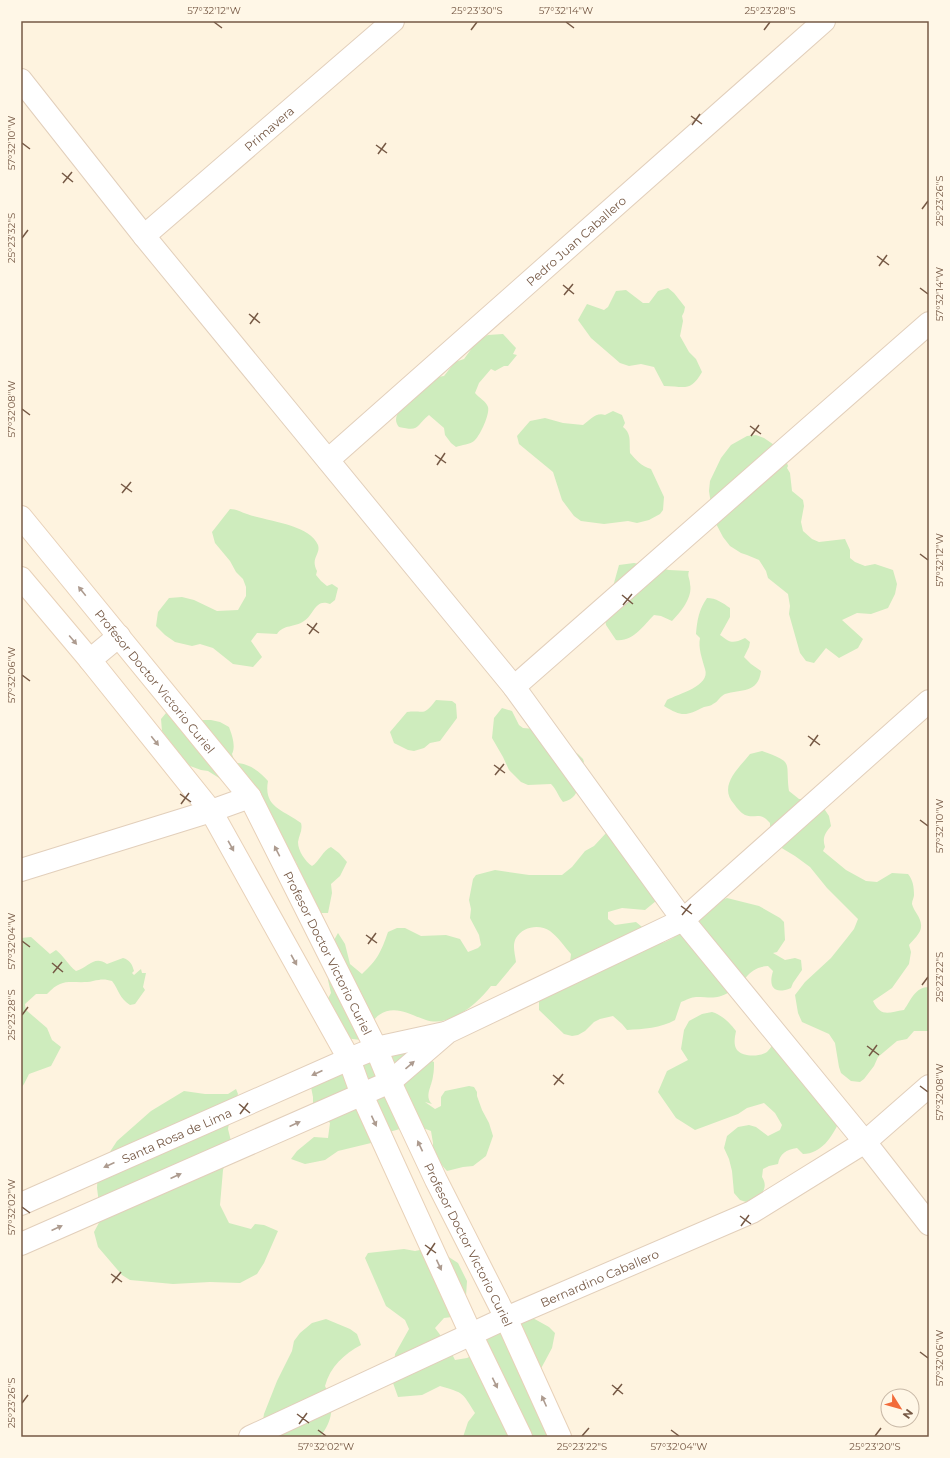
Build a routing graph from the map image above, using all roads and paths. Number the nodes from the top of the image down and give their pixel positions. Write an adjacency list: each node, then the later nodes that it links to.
1 (393, 21): 4 (street, Primavera)
2 (824, 21): 6 (street, Pedro Juan Caballero)
3 (21, 80): 4 (street)
4 (144, 236): 6 (street)
5 (929, 323): 11 (street)
6 (328, 460): 11 (street)
7 (21, 517): 9 (street, Profesor Doctor Victorio Curiel, one-way to 7)
8 (21, 578): 10 (street, one-way to 10)
9 (119, 636): 10 (street); 13 (street, Profesor Doctor Victorio Curiel)
10 (90, 660): 14 (street, one-way to 14)
11 (514, 687): 16 (street)
12 (929, 701): 16 (street)
13 (250, 797): 14 (street); 18 (street, Profesor Doctor Victorio Curiel, one-way to 13)
14 (211, 811): 15 (street); 19 (street, one-way to 19)
15 (21, 870)
16 (683, 920): 17 (street); 23 (street)
17 (448, 1032): 18 (street, Santa Rosa de Lima); 20 (street, one-way to 17)
18 (376, 1048): 19 (street, Santa Rosa de Lima); 20 (street, Profesor Doctor Victorio Curiel)
19 (349, 1059): 22 (street); 24 (street, Santa Rosa de Lima, one-way to 24)
20 (390, 1082): 22 (street); 27 (street, Profesor Doctor Victorio Curiel, one-way to 20)
21 (929, 1086): 23 (street, Bernardino Caballero)
22 (362, 1095): 26 (street, one-way to 22); 28 (street, one-way to 28)
23 (865, 1142): 25 (street); 27 (street, Bernardino Caballero)
24 (21, 1204)
25 (929, 1224)
26 (21, 1244)
27 (506, 1318): 28 (street, Bernardino Caballero); 31 (street, Profesor Doctor Victorio Curiel, one-way to 27)
28 (471, 1334): 29 (street, Bernardino Caballero); 30 (street, one-way to 30)
29 (250, 1437)
30 (521, 1437)
31 (560, 1437)

